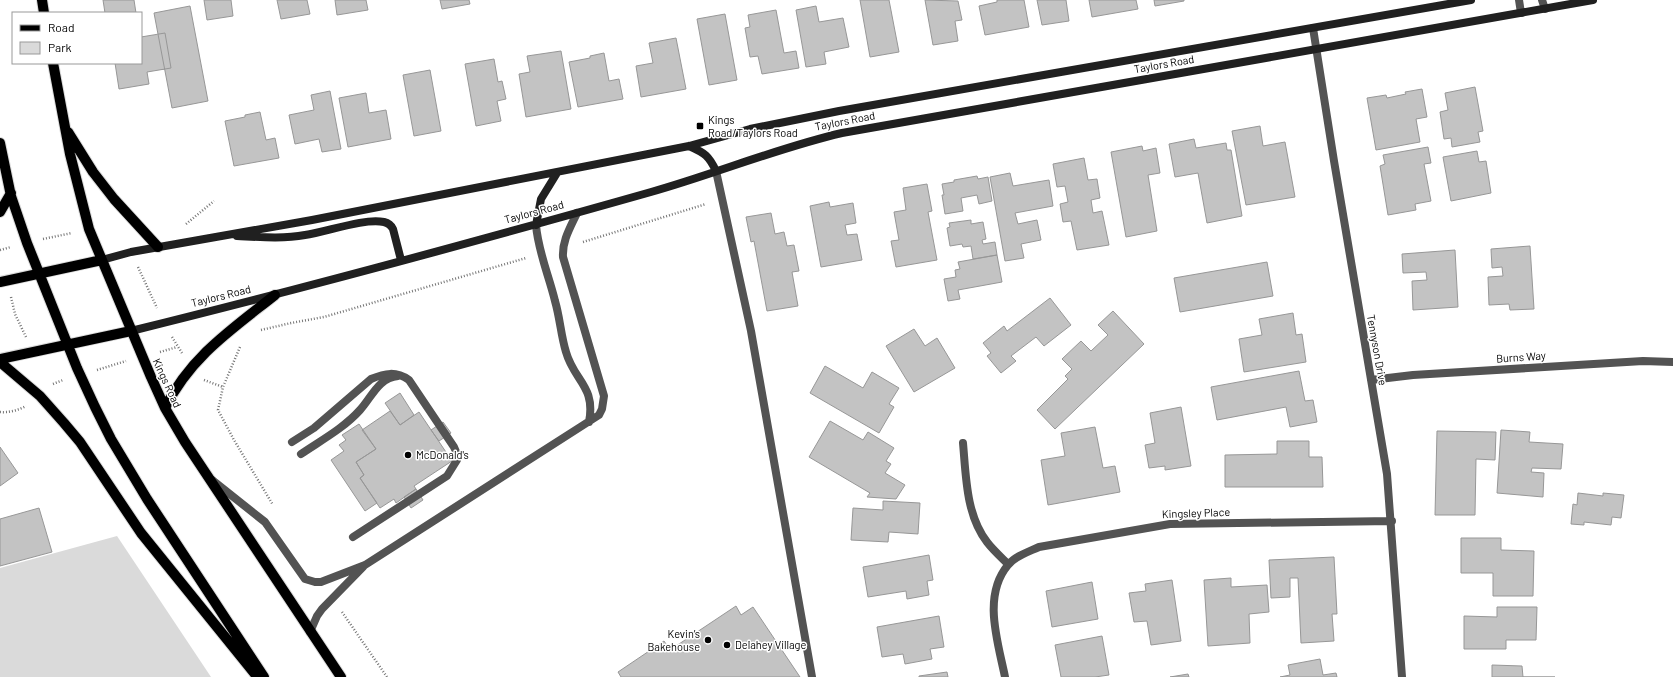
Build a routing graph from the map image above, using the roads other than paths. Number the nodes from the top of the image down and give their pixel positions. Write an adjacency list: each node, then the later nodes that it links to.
1 (42, 0): 7 (main road)
2 (1471, 0): 9 (main road, Taylors Road)
3 (1519, 0): 8 (street)
4 (1542, 0): 6 (street)
5 (1594, 0): 6 (main road, Taylors Road)
6 (1544, 8): 8 (main road, Taylors Road)
7 (44, 12)
8 (1521, 13): 10 (main road, Taylors Road)
9 (1313, 28): 10 (street, Tennyson Drive); 14 (main road, Taylors Road)
10 (1316, 50): 15 (main road, Taylors Road); 33 (street, Tennyson Drive)
11 (53, 64): 12 (main road, Kings Road)
12 (65, 128): 22 (main road); 23 (main road, Kings Road)
13 (0, 143): 17 (main road)
14 (689, 146): 15 (main road); 16 (main road, Taylors Road)
15 (716, 172): 19 (main road, Taylors Road); 48 (street)
16 (557, 173): 20 (main road); 21 (main road, Taylors Road)
17 (11, 193): 18 (main road); 25 (main road)
18 (0, 212)
19 (577, 213): 20 (main road, Taylors Road); 35 (street)
20 (536, 225): 24 (main road, Taylors Road); 35 (street)
21 (220, 236): 22 (main road, Taylors Road); 24 (main road)
22 (158, 247): 23 (main road, Taylors Road)
23 (102, 260): 25 (main road, Taylors Road); 28 (main road, Kings Road)
24 (401, 260): 27 (main road, Taylors Road)
25 (39, 274): 26 (main road, Taylors Road); 29 (main road)
26 (3, 282)
27 (275, 295): 28 (main road, Taylors Road); 34 (main road)
28 (131, 331): 29 (main road, Taylors Road); 34 (main road, Kings Road)
29 (68, 344): 30 (main road, Taylors Road); 46 (main road)
30 (0, 360): 45 (main road)
31 (1673, 362): 33 (street, Burns Way)
32 (405, 377): 36 (street); 38 (street); 41 (street)
33 (1371, 380): 40 (street, Tennyson Drive)
34 (165, 408): 39 (main road, Kings Road)
35 (589, 422): 43 (street)
36 (292, 442)
37 (963, 443): 42 (street)
38 (301, 454)
39 (209, 477): 43 (street); 44 (main road, Kings Road)
40 (1392, 521): 42 (street, Kingsley Place); 50 (street, Tennyson Drive)
41 (353, 538)
42 (1008, 564): 49 (street, Kingsley Place)
43 (366, 565): 44 (street)
44 (310, 632): 47 (main road, Kings Road)
45 (258, 677)
46 (264, 677)
47 (340, 677)
48 (812, 677)
49 (1005, 677)
50 (1402, 677)

